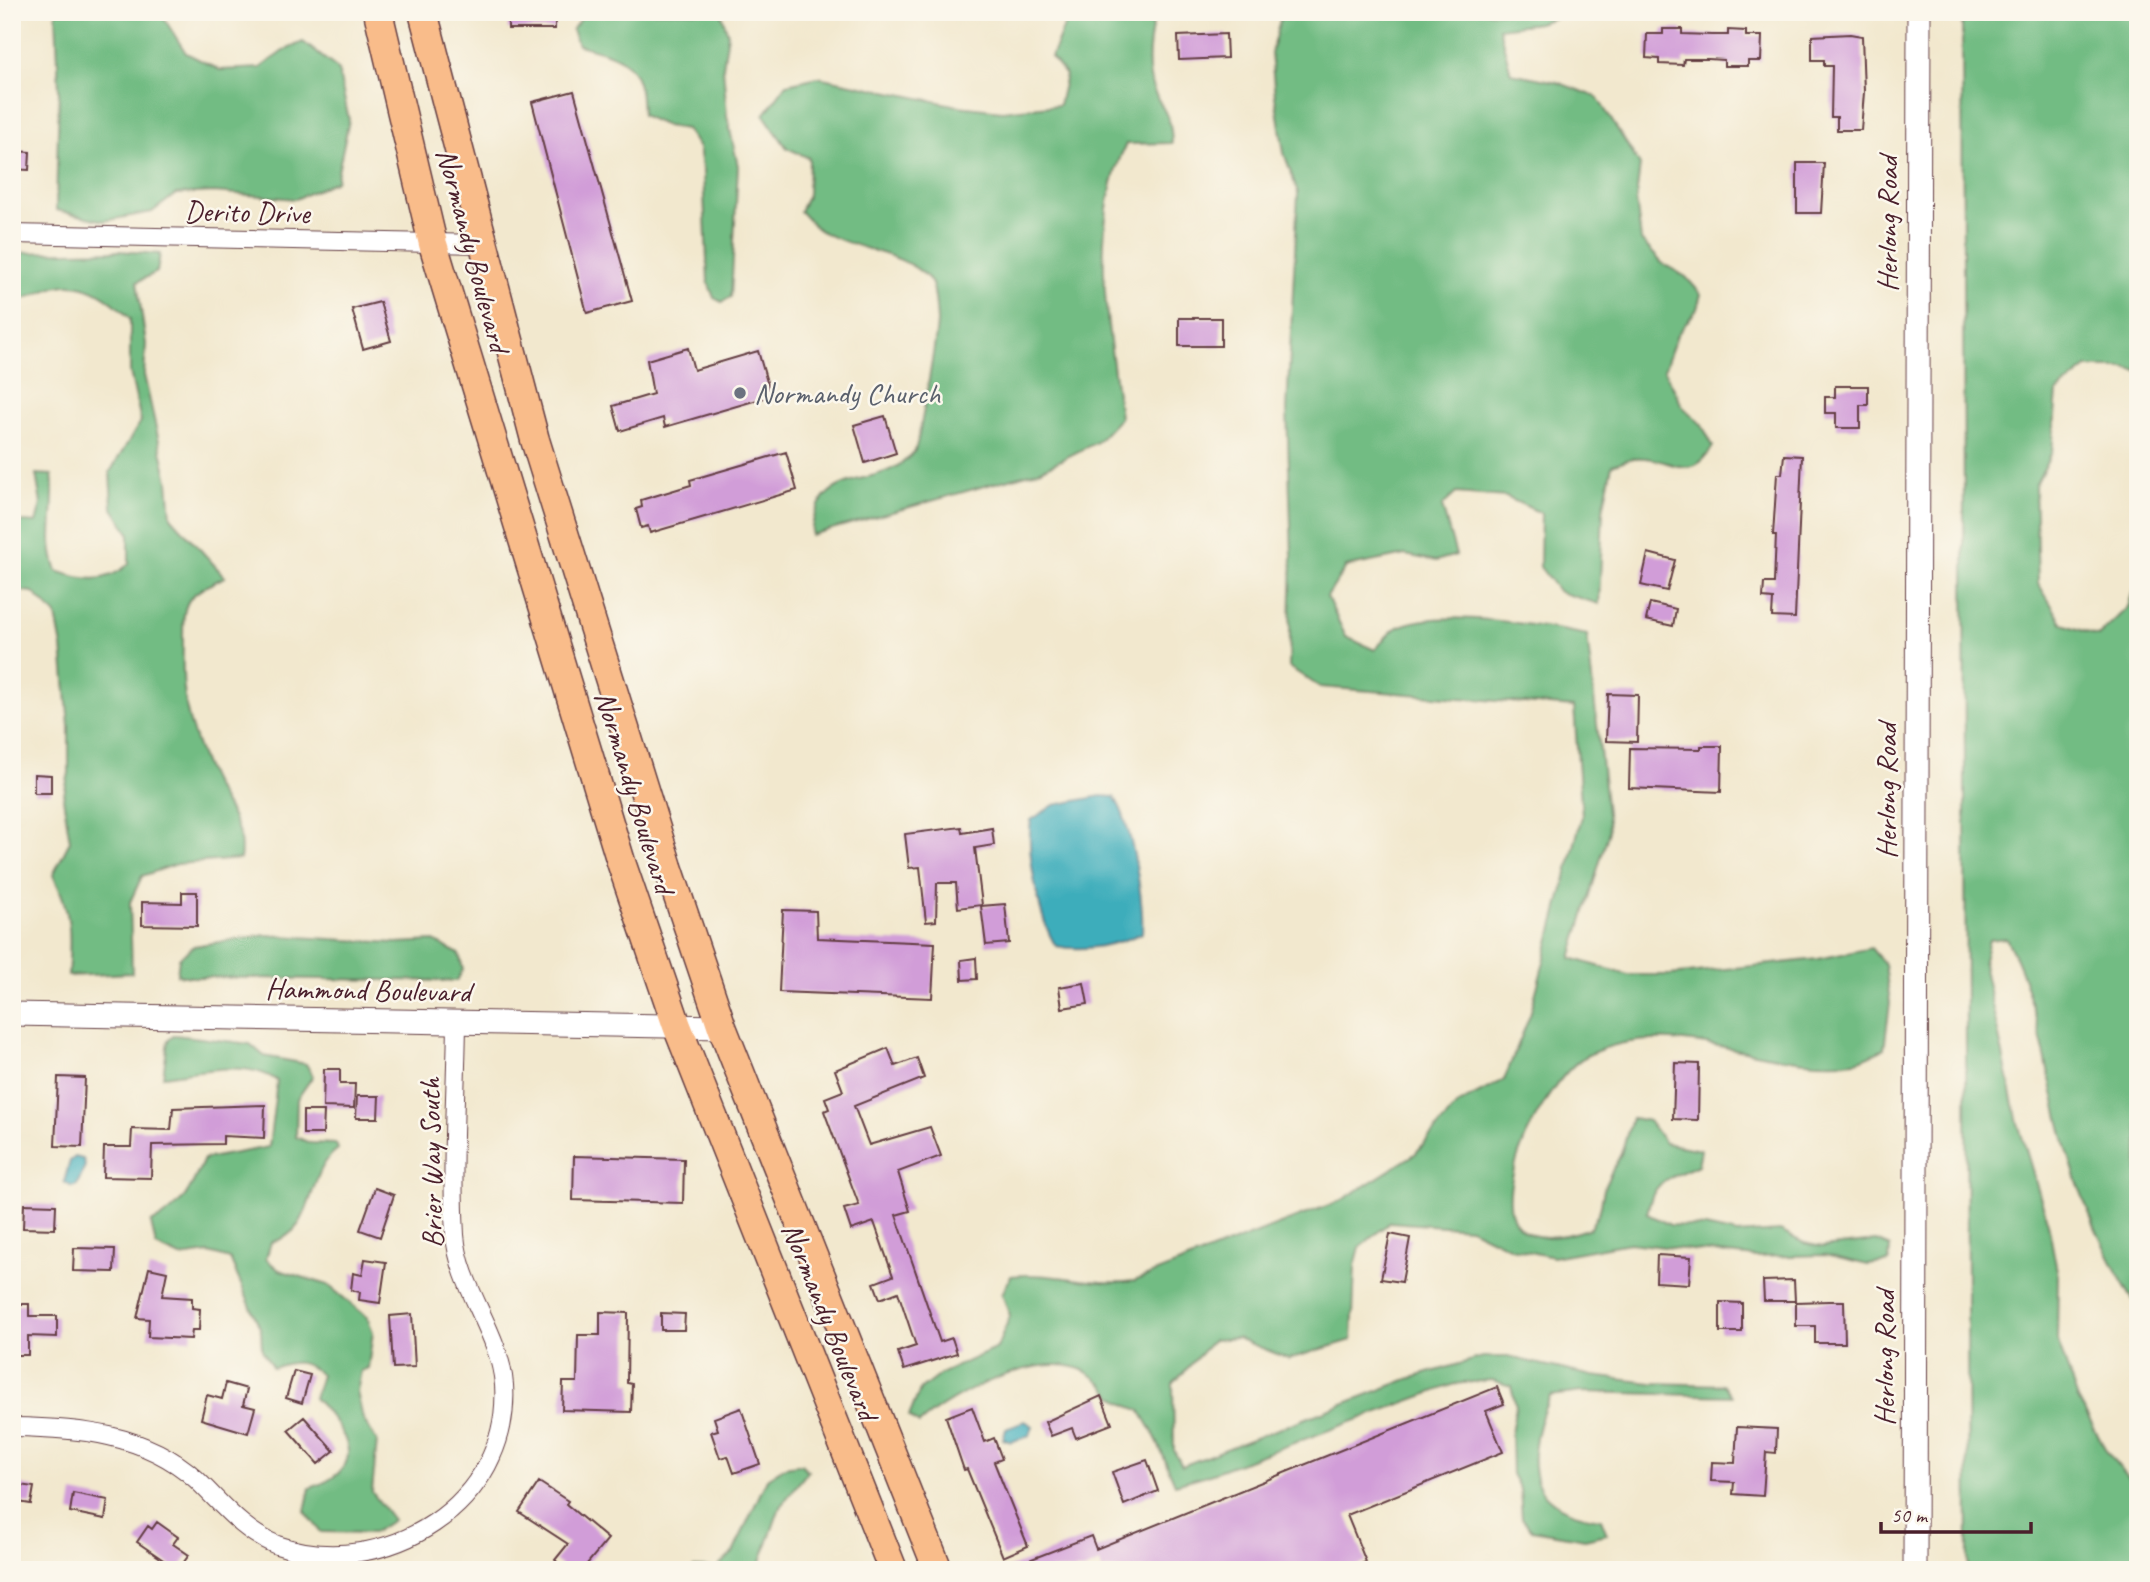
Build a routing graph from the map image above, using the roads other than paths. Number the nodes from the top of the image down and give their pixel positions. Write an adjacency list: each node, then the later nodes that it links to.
1 (379, 12): 5 (main road, Normandy Boulevard)
2 (423, 12): 6 (main road, Normandy Boulevard)
3 (1919, 12): 16 (street, Herlong Road)
4 (12, 234): 5 (street, Derito Drive)
5 (433, 244): 6 (street, Derito Drive); 8 (main road, Normandy Boulevard)
6 (481, 244): 7 (main road, Normandy Boulevard)
7 (595, 632): 8 (main road); 12 (main road, Normandy Boulevard)
8 (556, 647): 11 (main road, Normandy Boulevard)
9 (12, 1014): 10 (street, Hammond Boulevard)
10 (457, 1023): 11 (street, Hammond Boulevard); 13 (street, Brier Way South)
11 (677, 1026): 12 (street, Hammond Boulevard); 14 (main road, Normandy Boulevard)
12 (722, 1027): 15 (main road, Normandy Boulevard)
13 (12, 1427)
14 (893, 1570)
15 (938, 1570)
16 (1915, 1570)

